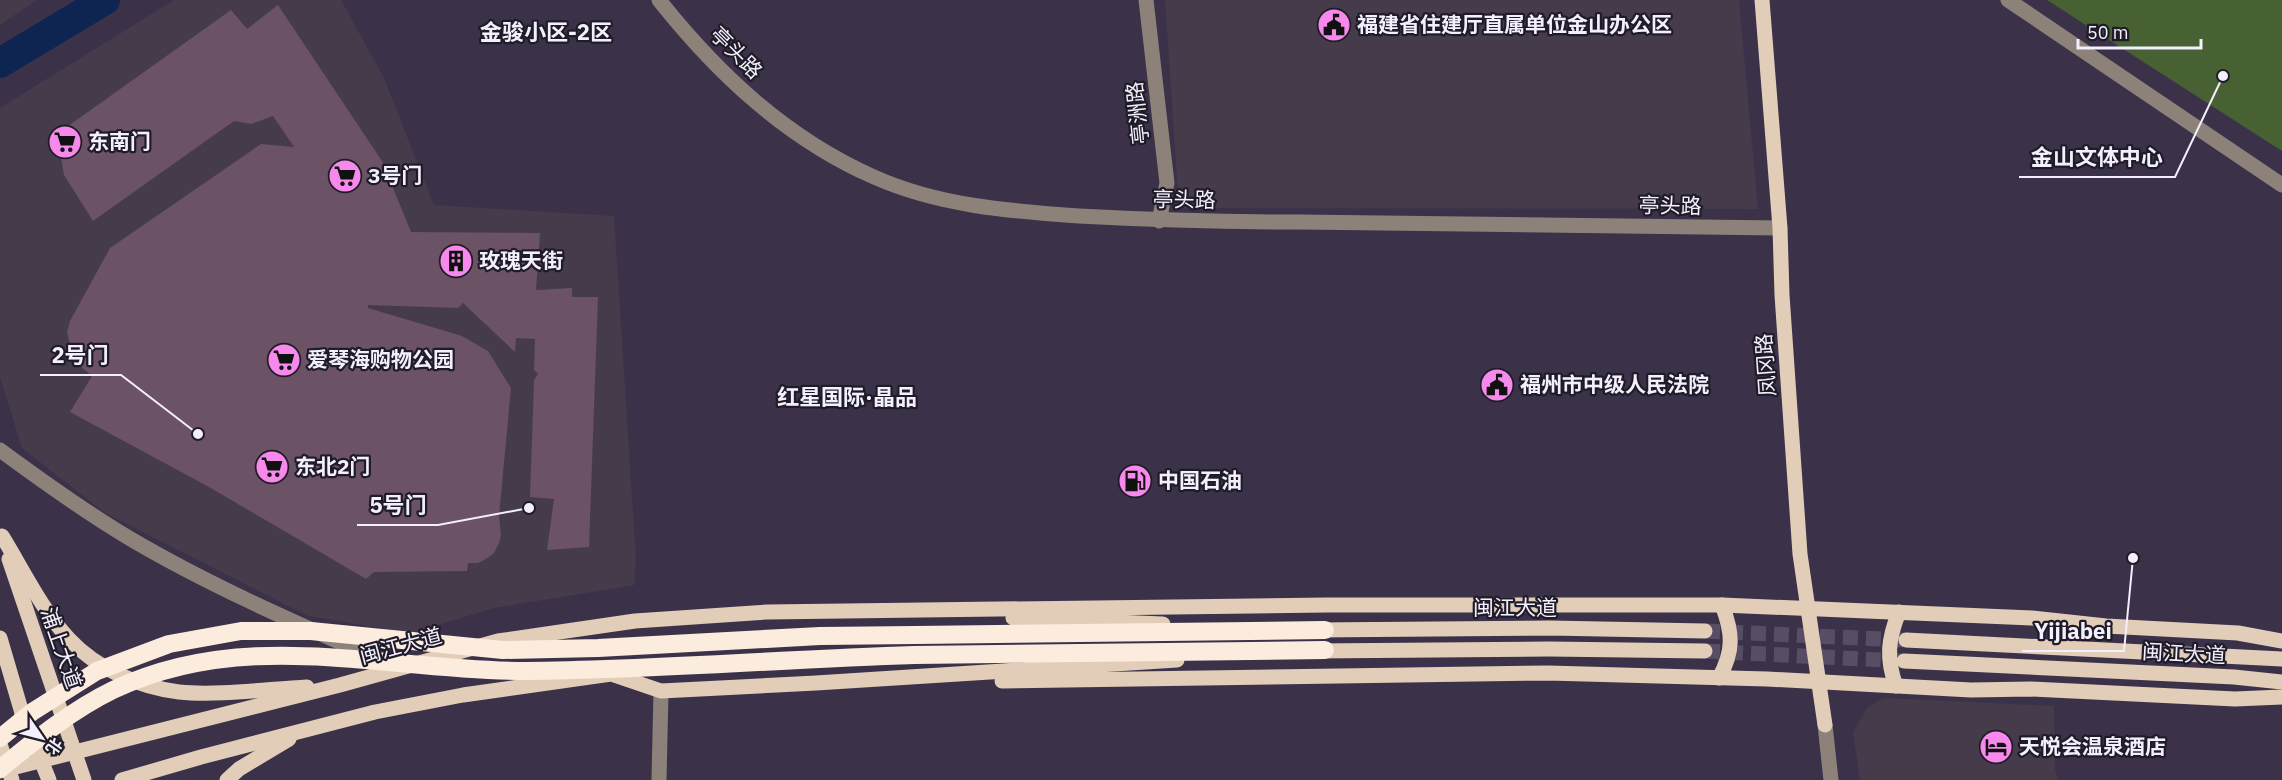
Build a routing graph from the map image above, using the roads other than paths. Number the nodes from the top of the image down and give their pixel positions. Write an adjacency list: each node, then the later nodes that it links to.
1 (659, 0): 6 (street, 亭头路)
2 (1146, 0): 6 (street, 亭洲路)
3 (1762, 0): 7 (main road, 凤冈路)
4 (2008, 0): 5 (street)
5 (2282, 185)
6 (1160, 221): 7 (street, 亭头路)
7 (1780, 228): 11 (main road, 凤冈路)
8 (0, 450): 23 (street)
9 (1, 532): 28 (main road); 36 (main road, 浦上大道)
10 (1722, 605): 11 (main road); 12 (main road); 24 (main road)
11 (1808, 608): 13 (main road); 25 (main road, 凤冈路)
12 (821, 611): 14 (main road, 闽江大道); 23 (main road, 闽江大道)
13 (1899, 612): 18 (main road); 29 (main road)
14 (1325, 630): 15 (main road, 闽江大道); 34 (highway, bridge)
15 (1706, 631)
16 (0, 638): 39 (main road, bridge)
17 (1906, 640): 21 (main road, 闽江大道)
18 (2282, 641)
19 (1325, 650): 20 (main road, 闽江大道); 27 (main road, 闽江大道); 37 (highway, bridge)
20 (1705, 651)
21 (2282, 659)
22 (1904, 661): 26 (main road, 闽江大道)
23 (398, 668): 28 (main road, 闽江大道)
24 (1719, 678): 25 (main road); 27 (main road)
25 (1819, 682): 29 (main road); 32 (main road, 凤冈路)
26 (2282, 682)
27 (816, 683): 30 (main road)
28 (340, 685): 36 (main road, 闽江大道)
29 (1896, 686): 31 (main road)
30 (661, 691): 33 (main road); 43 (street)
31 (2282, 697)
32 (1825, 725): 44 (street)
33 (307, 729): 41 (main road); 42 (main road)
34 (0, 738)
35 (0, 744): 38 (main road, bridge)
36 (76, 753): 37 (main road, 闽江大道); 40 (main road, 浦上大道)
37 (0, 770)
38 (12, 780)
39 (49, 780)
40 (84, 780)
41 (122, 780)
42 (227, 780)
43 (659, 780)
44 (1831, 780)

